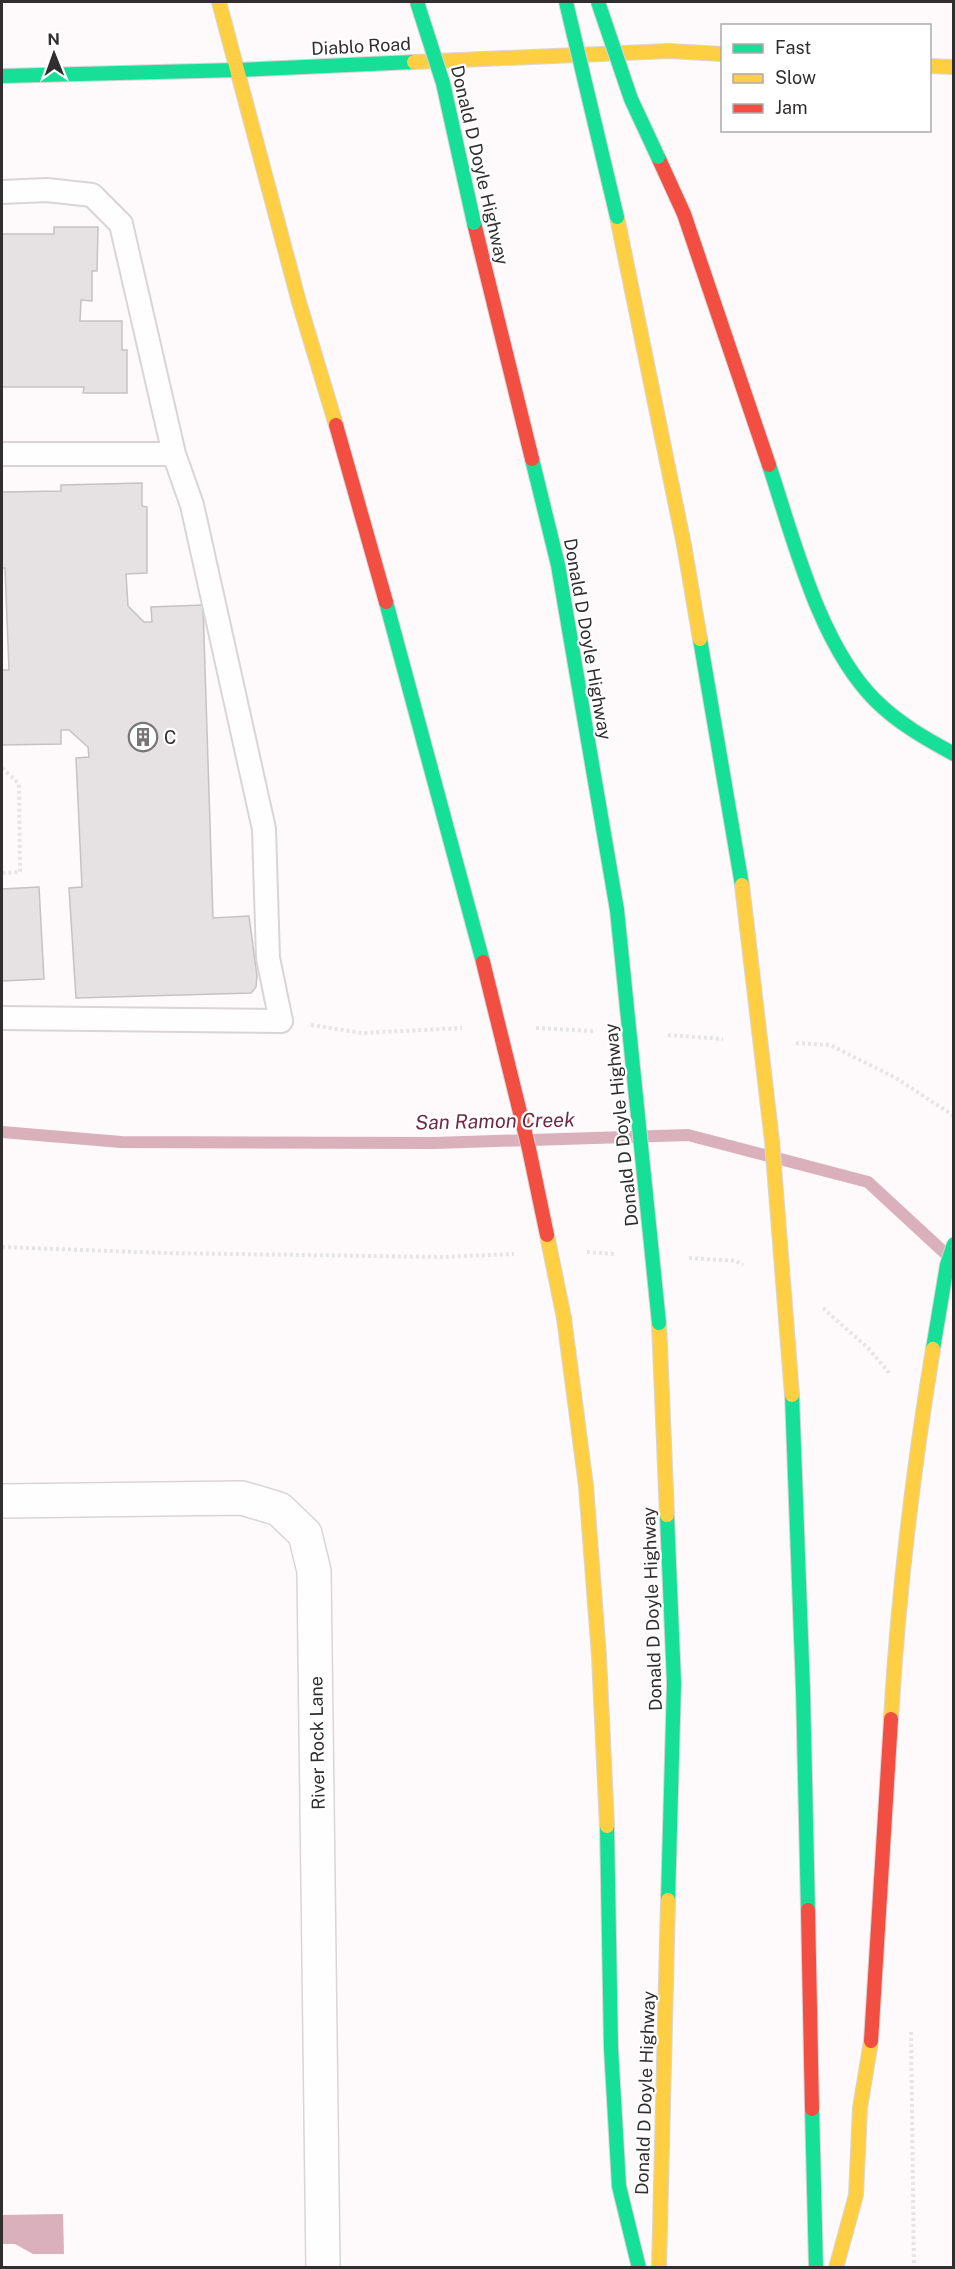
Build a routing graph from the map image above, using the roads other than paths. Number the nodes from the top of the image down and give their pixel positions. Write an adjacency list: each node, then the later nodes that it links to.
1 (219, 2): 8 (main road)
2 (417, 2): 19 (main road, Donald D Doyle Highway, bridge)
3 (566, 2): 20 (main road, bridge)
4 (598, 2): 13 (main road, bridge)
5 (721, 54): 8 (main road, Diablo Road)
6 (931, 66): 7 (main road)
7 (954, 67)
8 (237, 70): 9 (main road, Diablo Road); 18 (main road, bridge)
9 (2, 76)
10 (2, 192): 12 (lane)
11 (2, 454): 12 (lane)
12 (174, 454): 14 (lane)
13 (954, 754)
14 (2, 1018)
15 (954, 1244): 21 (main road, bridge)
16 (2, 1501): 17 (street, River Rock Lane)
17 (323, 2268)
18 (639, 2268)
19 (659, 2268)
20 (816, 2268)
21 (836, 2268)

